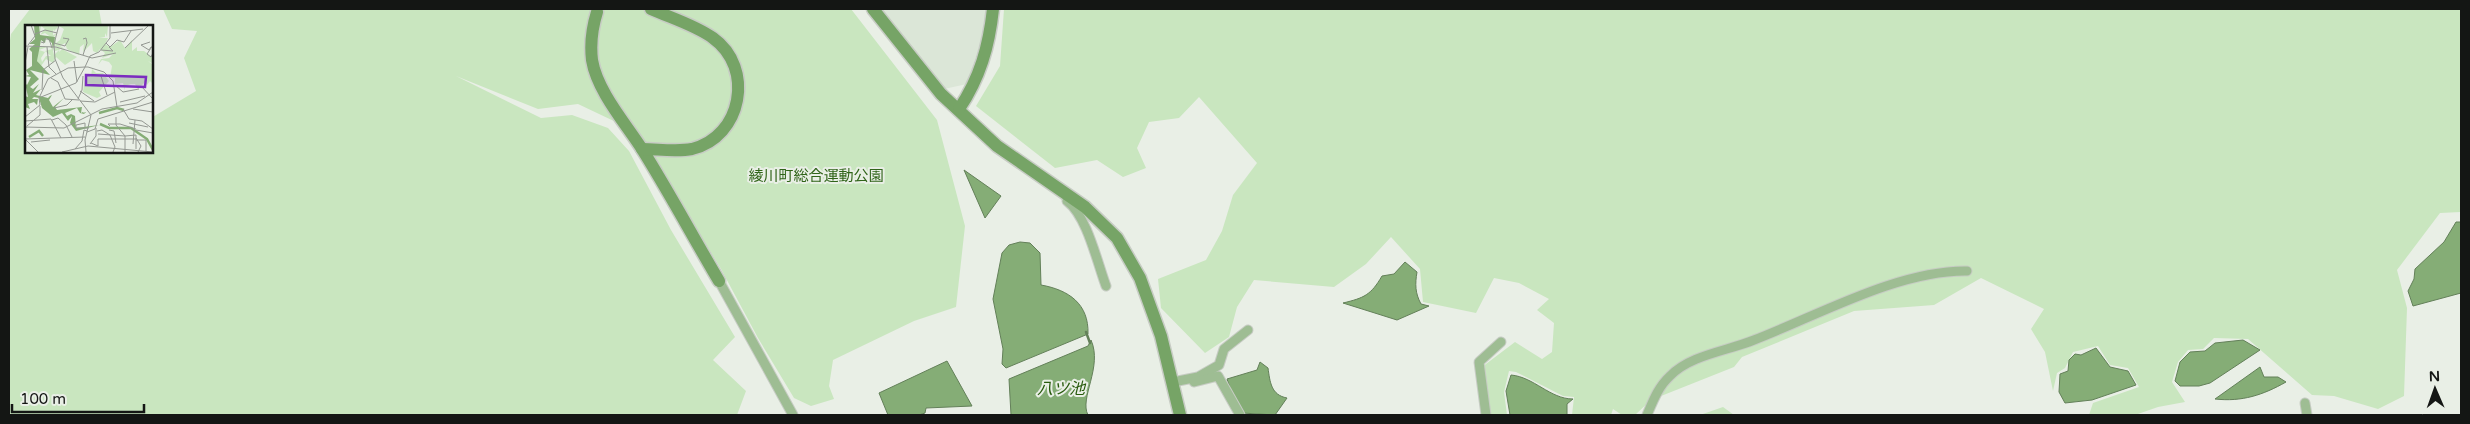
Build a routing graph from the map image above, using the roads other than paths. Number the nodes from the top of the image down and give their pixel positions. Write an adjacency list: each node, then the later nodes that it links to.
1 (650, 9): 6 (street)
2 (873, 9): 5 (street)
3 (993, 9): 5 (street)
4 (597, 12): 6 (street)
5 (959, 109): 7 (street)
6 (642, 149): 9 (street)
7 (1063, 192): 10 (street); 13 (street)
8 (1967, 271): 19 (street)
9 (719, 281): 15 (street)
10 (1106, 286)
11 (1248, 330): 13 (street)
12 (1501, 342): 18 (street)
13 (1174, 385): 16 (street); 17 (street)
14 (2305, 403): 20 (street)
15 (793, 415)
16 (1180, 415)
17 (1240, 415)
18 (1486, 415)
19 (1647, 415)
20 (2307, 415)

